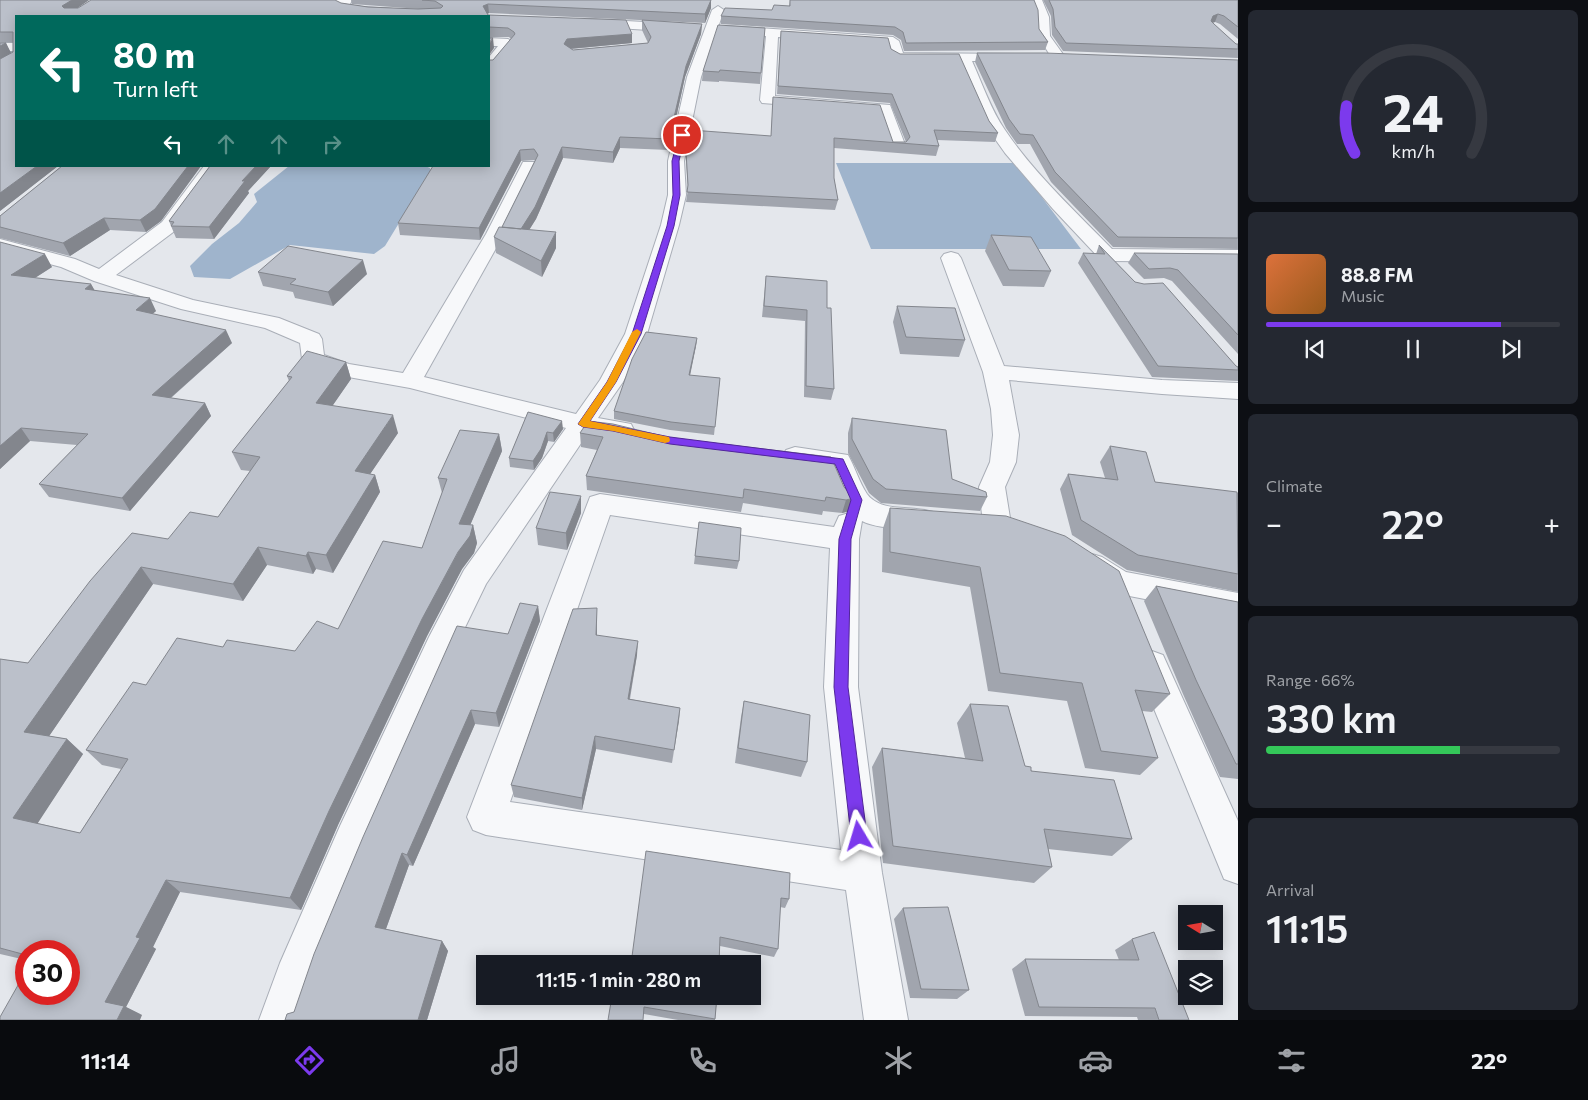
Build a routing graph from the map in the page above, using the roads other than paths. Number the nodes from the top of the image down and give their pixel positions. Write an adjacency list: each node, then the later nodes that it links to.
1 (339, 0): 5 (street)
2 (399, 0): 5 (street)
3 (1036, 0): 15 (street)
4 (718, 10): 9 (street)
5 (387, 14): 6 (street)
6 (412, 15)
7 (576, 22): 8 (street)
8 (631, 24): 9 (street); 11 (street)
9 (711, 29): 10 (street); 31 (street)
10 (772, 34): 17 (street); 19 (street)
11 (640, 41)
12 (490, 42): 18 (street)
13 (0, 47): 14 (street)
14 (15, 47)
15 (1042, 56)
16 (1023, 57): 17 (street)
17 (964, 58): 23 (street)
18 (490, 64)
19 (898, 147)
20 (529, 166): 29 (street)
21 (212, 167): 27 (street)
22 (0, 245): 27 (street)
23 (1107, 255): 24 (street); 26 (street)
24 (1238, 256)
25 (952, 258): 28 (street)
26 (1126, 274)
27 (101, 277): 29 (street)
28 (995, 372): 30 (street); 35 (street)
29 (410, 381): 31 (street)
30 (1238, 391)
31 (583, 424): 32 (street); 34 (street)
32 (641, 434)
33 (774, 454): 35 (street)
34 (566, 499): 36 (street); 41 (street); 42 (street)
35 (856, 500): 36 (street)
36 (845, 539): 41 (street)
37 (1072, 552): 38 (street)
38 (1119, 582): 39 (street); 40 (street)
39 (1238, 605)
40 (1238, 865)
41 (863, 873): 43 (street)
42 (281, 1020)
43 (886, 1020)

